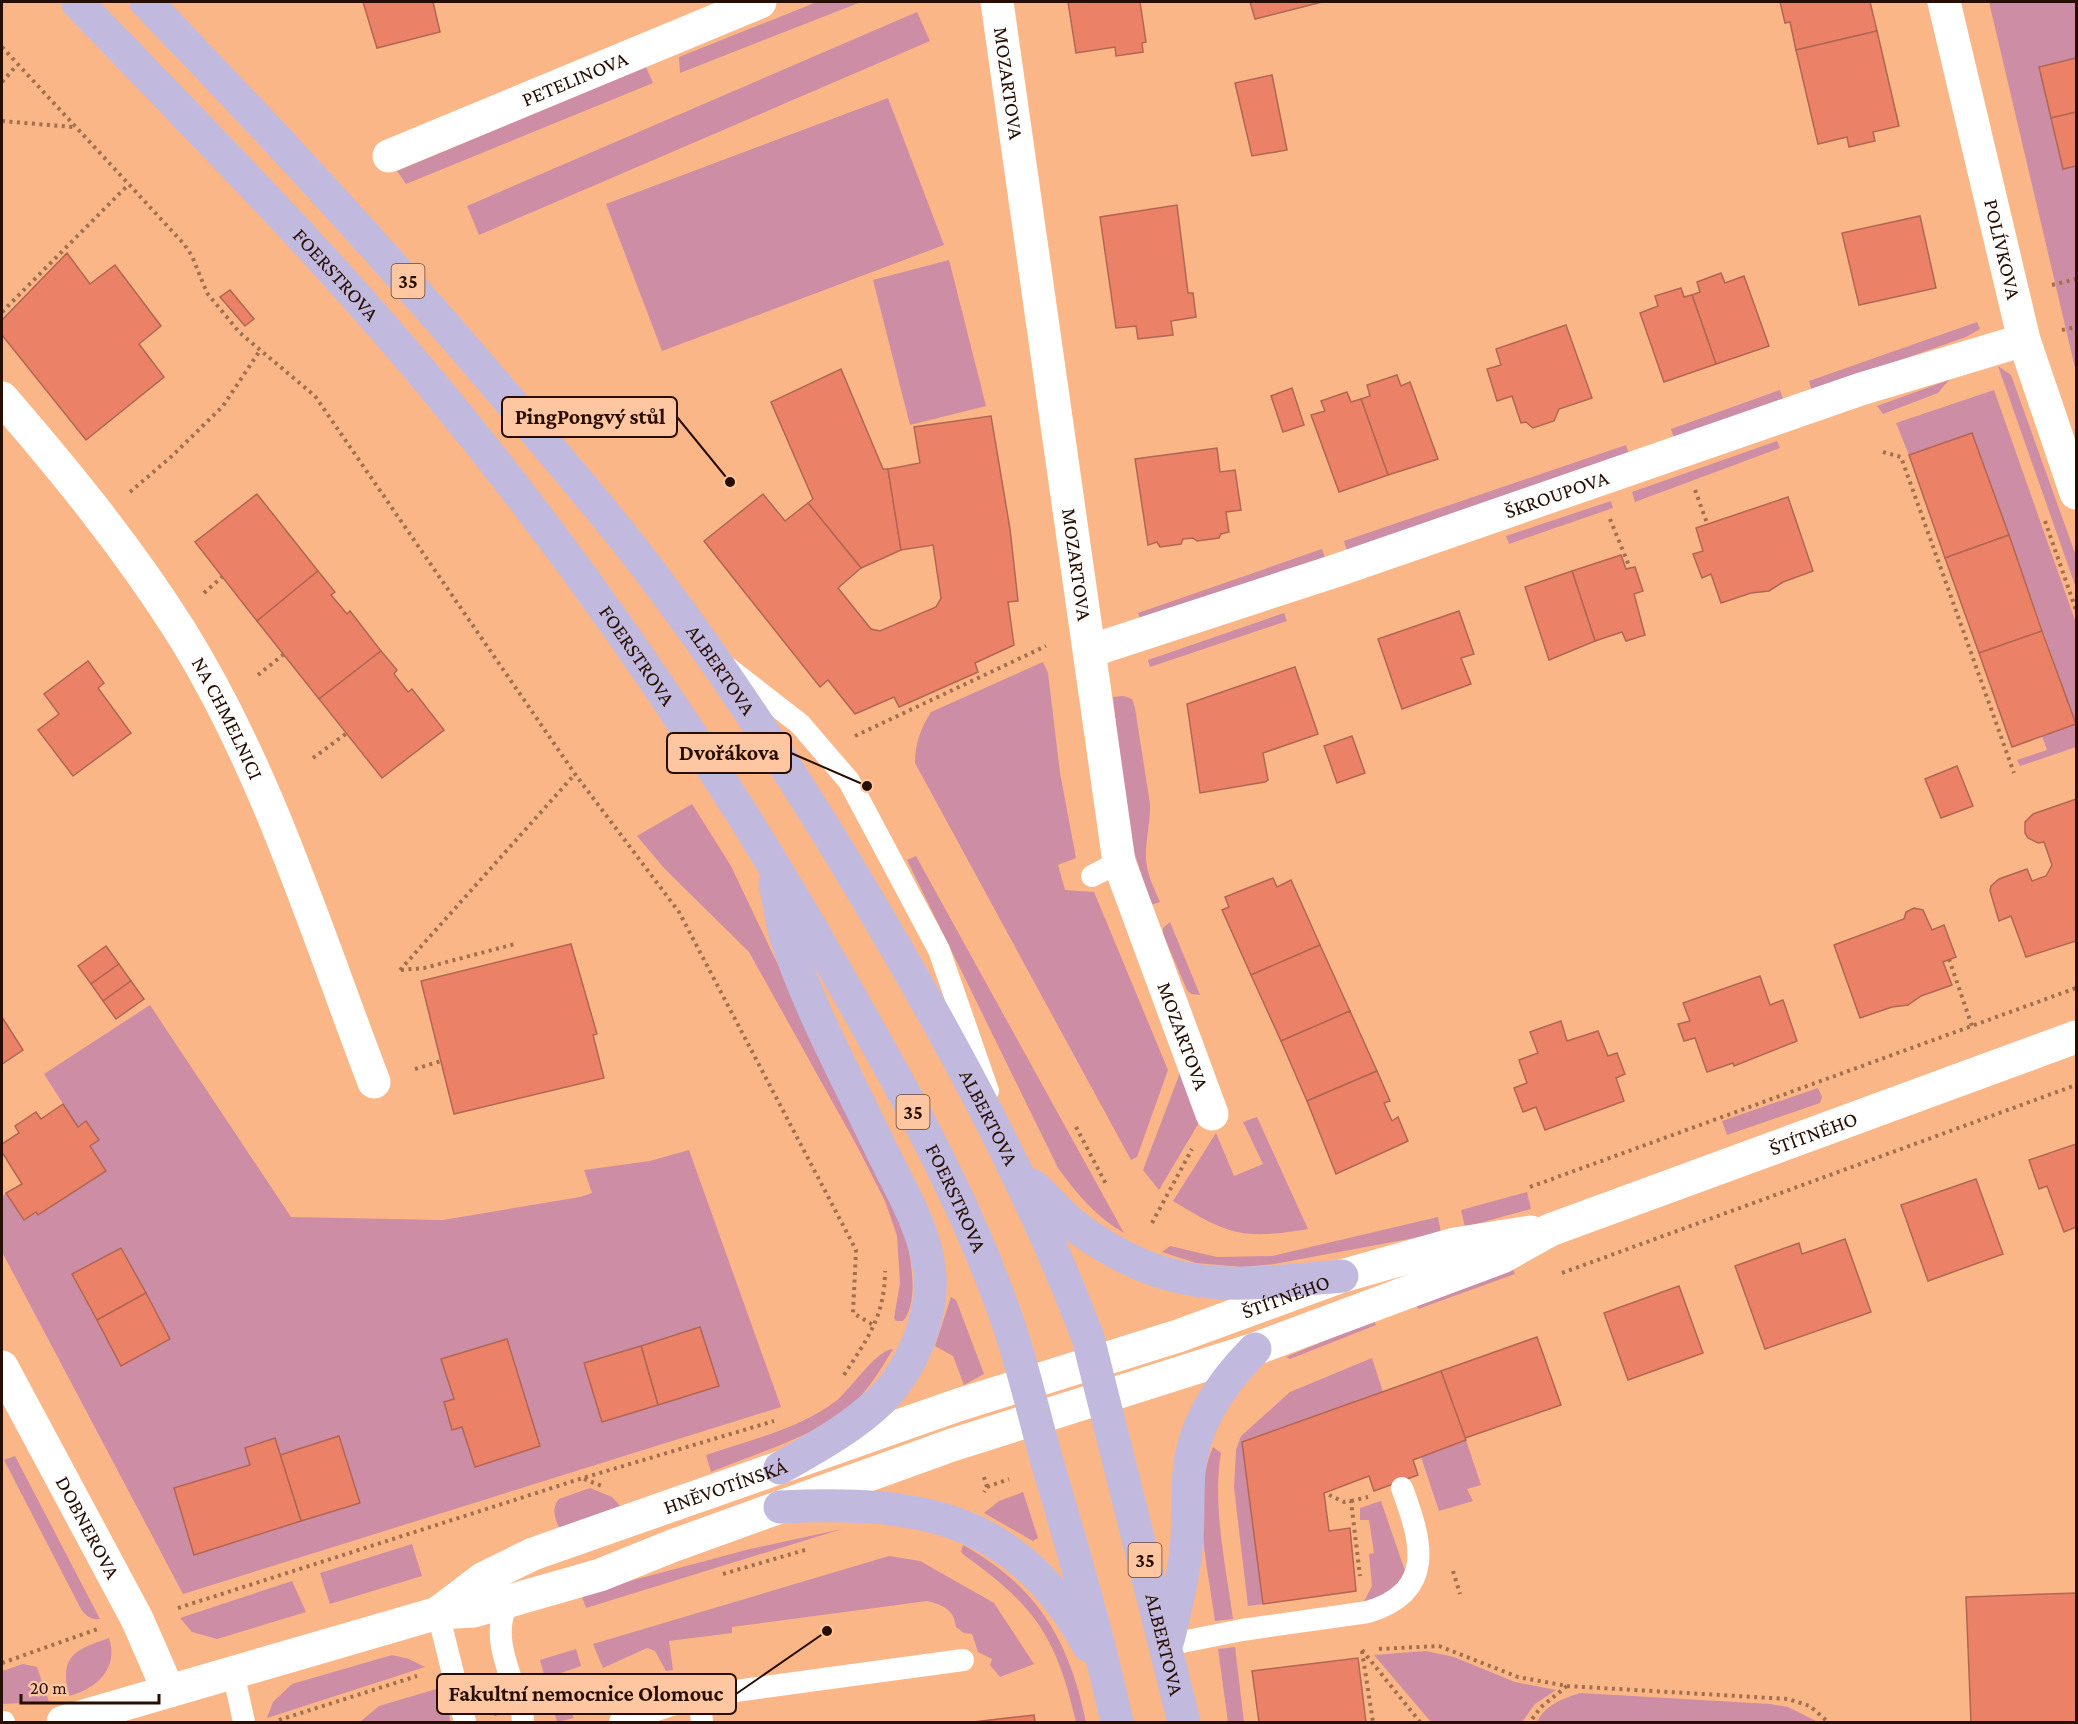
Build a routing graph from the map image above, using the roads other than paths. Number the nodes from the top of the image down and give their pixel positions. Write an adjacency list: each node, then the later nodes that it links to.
1 (77, 2): 12 (main road, FOERSTROVA / 35)
2 (146, 2): 11 (main road, ALBERTOVA / 35)
3 (760, 2): 6 (street, PETELINOVA)
4 (997, 2): 10 (street, MOZARTOVA)
5 (1944, 2): 7 (street, POLÍVKOVA)
6 (389, 156)
7 (2024, 340): 9 (street, POLÍVKOVA); 10 (street, ŠKROUPOVA)
8 (2, 398): 14 (street, NA CHMELNICI)
9 (2076, 493)
10 (1090, 651): 15 (street, MOZARTOVA)
11 (711, 656): 16 (main road, ALBERTOVA / 35); 16 (lane)
12 (770, 856): 23 (main road, FOERSTROVA / 35); 26 (main road)
13 (2076, 1037): 18 (street, ŠTÍTNÉHO)
14 (374, 1082)
15 (1212, 1114)
16 (1004, 1144): 17 (main road, ALBERTOVA / 35)
17 (1019, 1173): 19 (main road); 21 (main road, ALBERTOVA / 35)
18 (1550, 1230): 19 (street, ŠTÍTNÉHO); 20 (street, ŠTÍTNÉHO)
19 (1342, 1276): 21 (street, ŠTÍTNÉHO)
20 (1255, 1349): 24 (street, ŠTÍTNÉHO); 31 (main road)
21 (1094, 1362): 23 (street, ŠTÍTNÉHO); 24 (main road, ALBERTOVA / 35)
22 (2, 1367): 35 (street, DOBNEROVA)
23 (1025, 1383): 25 (main road, FOERSTROVA / 35); 26 (street, HNĚVOTÍNSKÁ)
24 (1104, 1397): 25 (street, ŠTÍTNÉHO); 31 (main road, ALBERTOVA / 35)
25 (1035, 1419): 28 (street, HNĚVOTÍNSKÁ); 34 (main road, 35)
26 (780, 1468): 30 (street, HNĚVOTÍNSKÁ)
27 (1402, 1488): 31 (lane)
28 (780, 1507): 29 (street, HNĚVOTÍNSKÁ); 34 (main road)
29 (509, 1602): 30 (street, HNĚVOTÍNSKÁ); 40 (lane)
30 (438, 1613): 33 (street, HNĚVOTÍNSKÁ); 39 (lane)
31 (1167, 1645): 44 (main road, ALBERTOVA / 35)
32 (963, 1660): 36 (lane)
33 (233, 1672): 35 (street, HNĚVOTÍNSKÁ); 38 (lane)
34 (1107, 1680): 43 (main road, 35)
35 (168, 1690): 37 (street, HNĚVOTÍNSKÁ)
36 (699, 1696): 41 (lane); 42 (lane)
37 (63, 1722)
38 (244, 1722)
39 (465, 1722)
40 (523, 1722)
41 (620, 1722)
42 (702, 1722)
43 (1117, 1722)
44 (1184, 1722)

